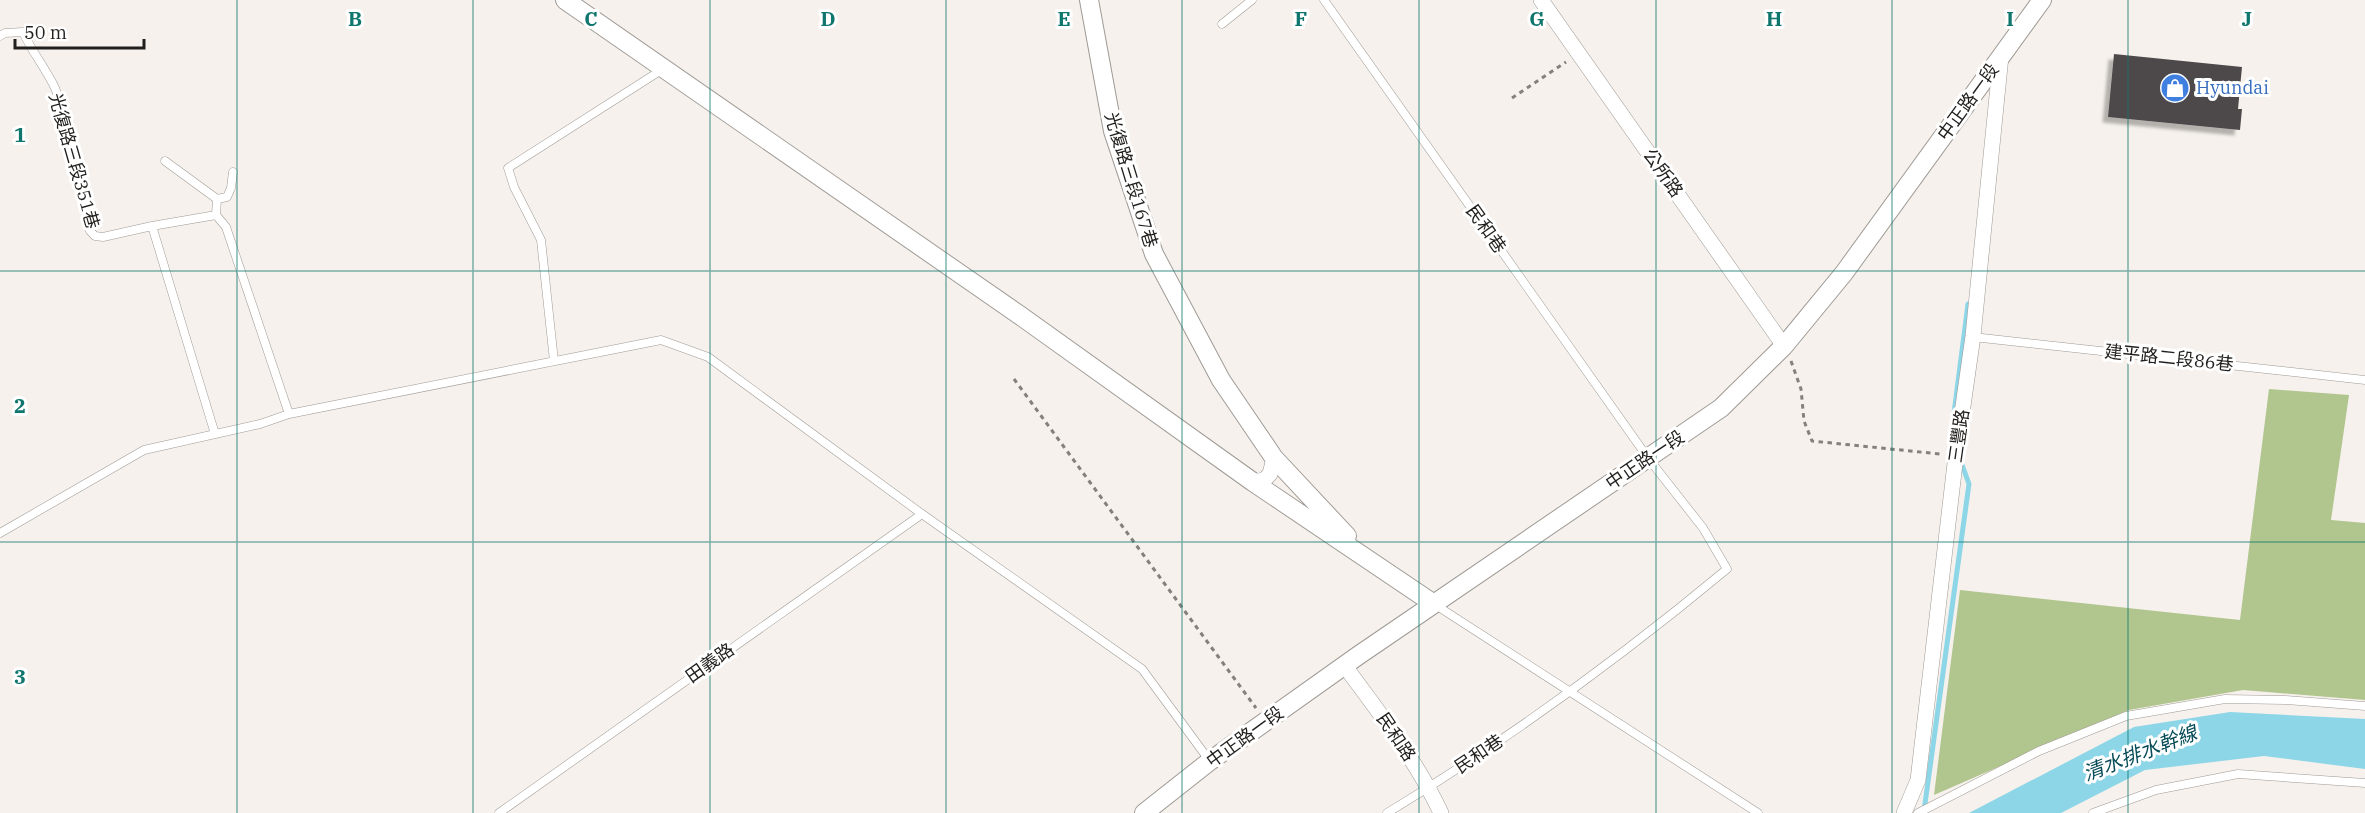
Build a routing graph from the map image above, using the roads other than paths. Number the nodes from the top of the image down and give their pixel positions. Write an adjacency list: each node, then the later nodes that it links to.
1 (565, 0): 10 (street)
2 (1089, 0): 22 (street, 光復路三段167巷)
3 (1252, 0): 7 (lane)
4 (1324, 0): 23 (lane, 民和巷)
5 (1541, 0): 17 (street, 公所路)
6 (2042, 0): 9 (street, 中正路一段)
7 (1222, 24)
8 (0, 36): 15 (lane, 光復路三段351巷)
9 (2001, 56): 16 (street, 三豐路); 17 (street, 中正路一段)
10 (664, 68): 18 (lane); 24 (street)
11 (165, 161): 13 (lane)
12 (233, 172): 13 (lane)
13 (217, 199): 14 (lane)
14 (216, 214): 15 (lane, 光復路三段351巷); 20 (lane)
15 (152, 226): 21 (lane)
16 (1972, 336): 19 (lane, 建平路二段86巷); 40 (street, 三豐路)
17 (1784, 346): 23 (street, 中正路一段)
18 (554, 361): 20 (lane); 25 (lane)
19 (2365, 380)
20 (289, 414): 21 (lane)
21 (215, 434): 26 (lane)
22 (1274, 458): 24 (street); 27 (street, 光復路三段167巷)
23 (1648, 458): 28 (street, 中正路一段); 30 (lane, 民和巷)
24 (1253, 482): 27 (street)
25 (922, 513): 32 (lane); 35 (lane, 田義路)
26 (0, 533)
27 (1388, 574): 28 (street)
28 (1434, 604): 29 (street, 中正路一段); 30 (lane)
29 (1344, 665): 32 (street, 中正路一段); 34 (street, 民和路)
30 (1570, 692): 34 (lane, 民和巷); 39 (lane)
31 (2365, 706): 41 (lane)
32 (1210, 761): 36 (street, 中正路一段)
33 (2365, 783): 42 (lane)
34 (1429, 788): 37 (lane, 民和巷); 38 (street, 民和路)
35 (499, 813)
36 (1144, 813)
37 (1387, 813)
38 (1441, 813)
39 (1758, 813)
40 (1904, 813)
41 (1918, 813)
42 (2093, 813)

